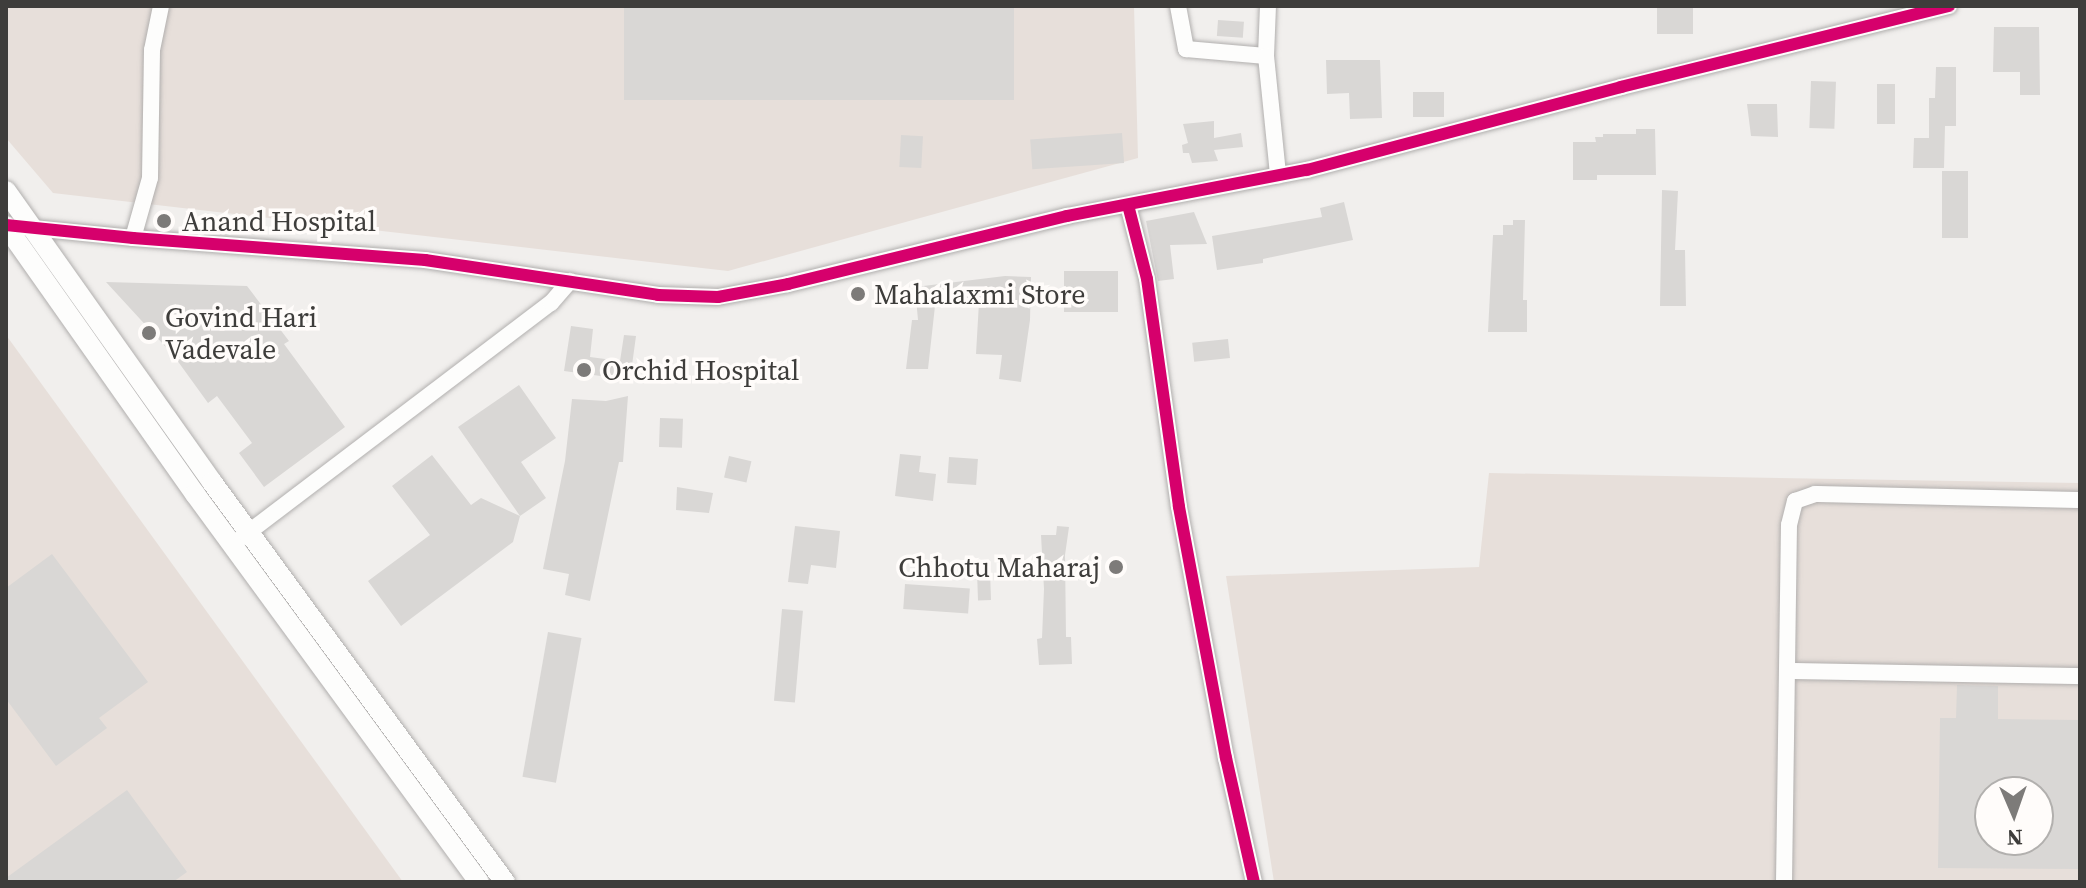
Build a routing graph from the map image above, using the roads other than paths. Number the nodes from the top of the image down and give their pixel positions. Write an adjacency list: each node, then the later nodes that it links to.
1 (161, 6): 11 (street)
2 (1178, 6): 5 (street)
3 (1268, 6): 5 (street)
4 (1949, 6): 6 (street)
5 (1266, 56): 6 (street)
6 (1278, 175): 8 (street)
7 (6, 191): 10 (main road)
8 (1128, 205): 12 (street); 19 (street)
9 (6, 225): 10 (street); 14 (main road)
10 (33, 228): 11 (street); 14 (main road)
11 (133, 238): 12 (street)
12 (570, 281): 14 (street)
13 (2080, 500): 15 (street)
14 (240, 538): 17 (main road); 18 (main road)
15 (1788, 671): 16 (street); 20 (street)
16 (2080, 676)
17 (479, 882)
18 (505, 882)
19 (1254, 882)
20 (1784, 882)

